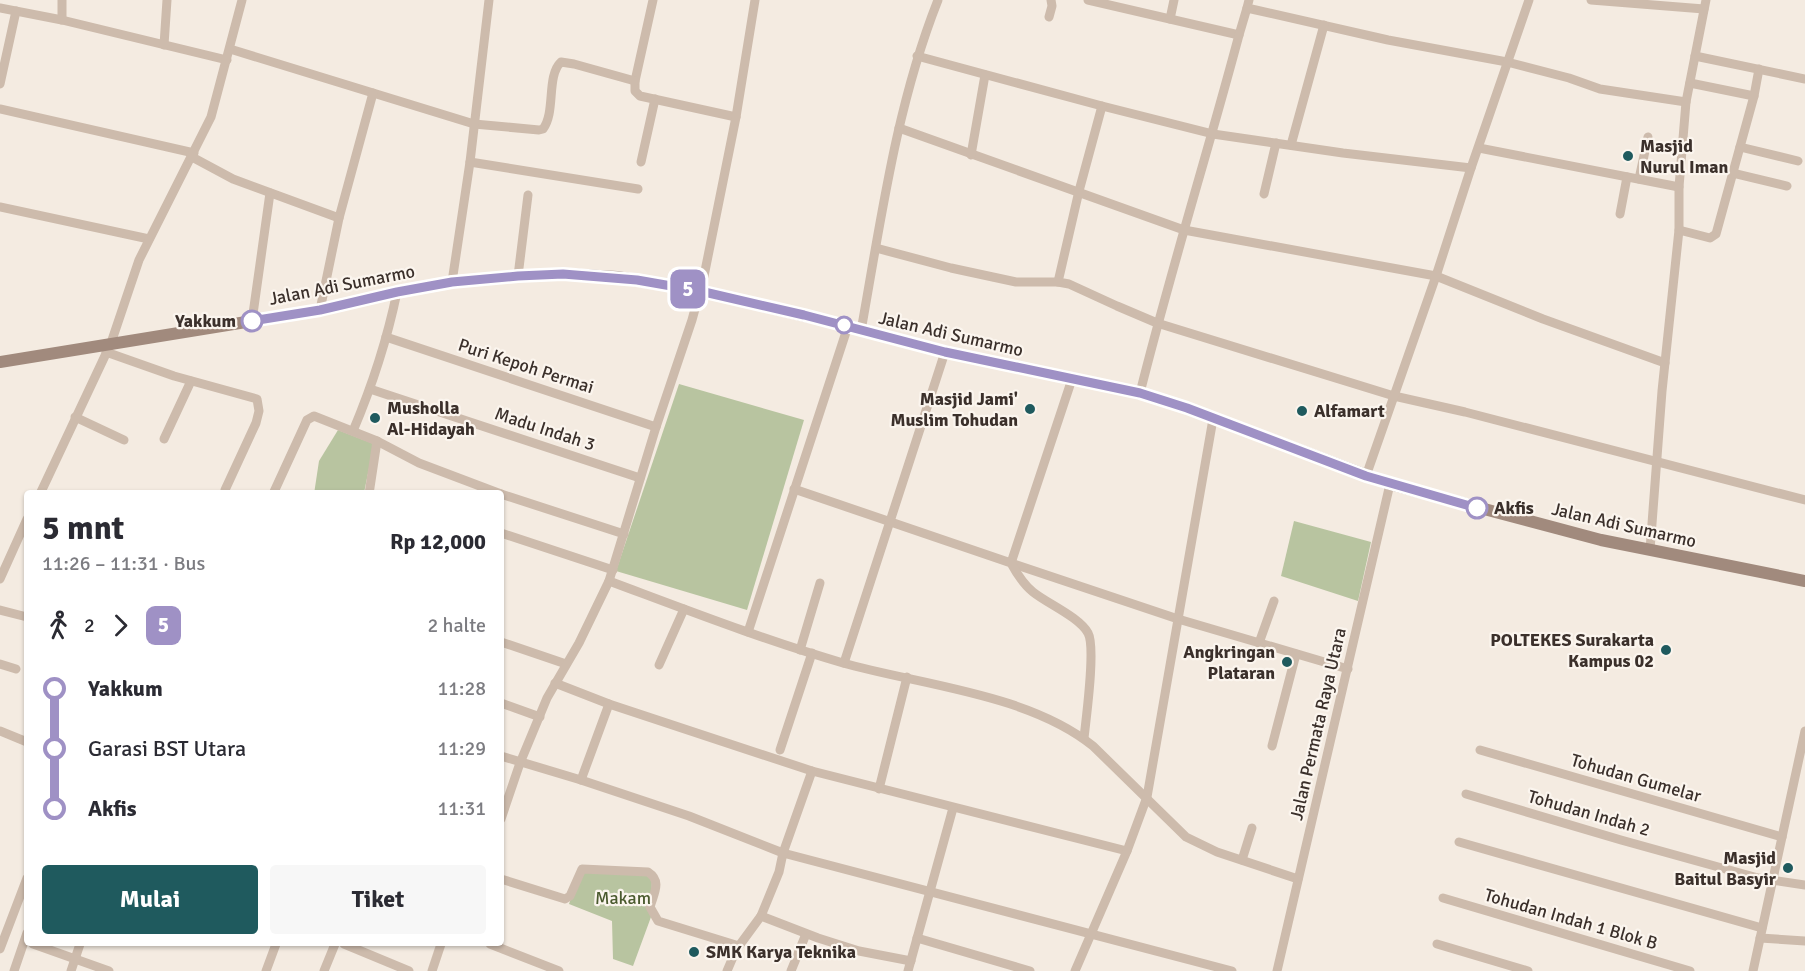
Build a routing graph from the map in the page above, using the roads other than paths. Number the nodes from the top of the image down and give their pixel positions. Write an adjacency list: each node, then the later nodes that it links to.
1 (62, 0): 20 (street)
2 (167, 0): 23 (street)
3 (242, 0): 24 (street)
4 (489, 0): 42 (street)
5 (653, 0): 32 (street)
6 (755, 0): 41 (street)
7 (938, 0): 25 (street)
8 (1051, 0): 18 (street)
9 (1088, 0): 13 (street)
10 (1174, 0): 19 (street)
11 (1529, 0): 28 (street)
12 (1591, 0): 15 (street)
13 (1099, 1): 19 (street)
14 (1248, 4): 21 (street); 22 (street)
15 (1705, 5): 26 (street)
16 (0, 8): 17 (street)
17 (15, 11): 20 (street); 34 (street)
18 (1049, 17)
19 (1170, 19): 22 (street)
20 (62, 20): 23 (street)
21 (1324, 25): 28 (street); 47 (street)
22 (1239, 35): 44 (street)
23 (164, 45): 27 (street)
24 (230, 49): 27 (street); 35 (street)
25 (917, 56): 30 (street); 43 (street)
26 (1695, 56): 29 (street); 33 (street)
27 (227, 60): 50 (street)
28 (1507, 62): 38 (street); 49 (street)
29 (1760, 69): 31 (street); 36 (street)
30 (985, 75): 39 (street); 51 (street)
31 (1805, 80)
32 (635, 81): 37 (street); 42 (street)
33 (1690, 82): 36 (street); 38 (street)
34 (0, 84)
35 (373, 93): 42 (street); 68 (street)
36 (1754, 96): 48 (street)
37 (655, 99): 41 (street); 54 (street)
38 (1686, 102): 60 (street)
39 (1102, 106): 44 (street); 62 (street)
40 (0, 109): 50 (street)
41 (736, 117): 77 (street)
42 (474, 124): 53 (street)
43 (899, 128): 51 (street); 72 (street)
44 (1213, 134): 46 (street); 69 (street)
45 (1648, 138): 58 (street)
46 (1276, 143): 47 (street); 64 (street)
47 (1291, 145): 55 (street)
48 (1740, 147): 52 (street); 56 (street)
49 (1479, 148): 55 (street); 57 (street)
50 (193, 155): 63 (street); 71 (street)
51 (971, 155): 62 (street)
52 (1798, 161)
53 (470, 162): 61 (street); 75 (street)
54 (641, 162)
55 (1471, 168): 74 (street)
56 (1733, 173): 59 (street); 70 (street)
57 (1627, 177): 58 (street); 67 (street)
58 (1639, 179): 60 (street)
59 (1787, 186)
60 (1679, 187): 70 (street)
61 (638, 189)
62 (1079, 191): 69 (street); 76 (street)
63 (270, 193): 68 (street); 80 (street)
64 (1264, 194)
65 (528, 195): 73 (street)
66 (0, 207): 71 (street)
67 (1620, 214)
68 (339, 218): 79 (street)
69 (1184, 230): 74 (street); 81 (street)
70 (1679, 230): 88 (street)
71 (149, 239): 85 (street)
72 (876, 248): 76 (street); 83 (street)
73 (518, 276): 75 (main road, Jalan Adi Sumarmo); 77 (main road, Jalan Adi Sumarmo)
74 (1436, 276): 88 (street); 93 (street)
75 (452, 282): 78 (main road, Jalan Adi Sumarmo)
76 (1058, 282): 81 (street)
77 (700, 291): 82 (main road, Jalan Adi Sumarmo); 96 (street)
78 (397, 292): 79 (main road, Jalan Adi Sumarmo); 84 (street)
79 (320, 310): 80 (main road, Jalan Adi Sumarmo)
80 (252, 321): 85 (main road, Jalan Adi Sumarmo)
81 (1157, 323): 92 (street); 93 (street)
82 (848, 326): 83 (main road, Jalan Adi Sumarmo); 105 (street)
83 (861, 331): 86 (main road, Jalan Adi Sumarmo)
84 (386, 337): 91 (street); 96 (street, Puri Kepoh Permai)
85 (109, 348): 87 (main road, Jalan Adi Sumarmo); 90 (street); 94 (street)
86 (945, 352): 89 (main road, Jalan Adi Sumarmo); 113 (street)
87 (0, 362)
88 (1665, 363): 101 (street)
89 (1072, 380): 92 (main road, Jalan Adi Sumarmo); 118 (street)
90 (191, 381): 98 (street); 107 (street)
91 (370, 389): 97 (street); 103 (street, Madu Indah 3)
92 (1140, 393): 95 (main road, Jalan Adi Sumarmo)
93 (1394, 396): 101 (street); 102 (street)
94 (75, 417): 99 (street); 106 (street)
95 (1214, 419): 102 (main road, Jalan Adi Sumarmo); 128 (street)
96 (656, 427): 103 (street)
97 (353, 431): 100 (street); 108 (street)
98 (164, 439)
99 (124, 440)
100 (377, 441): 109 (street); 110 (street)
101 (1656, 462): 112 (street); 117 (street)
102 (1366, 476): 104 (main road, Jalan Adi Sumarmo)
103 (640, 478): 116 (street)
104 (1390, 484): 117 (main road, Jalan Adi Sumarmo); 140 (street, Jalan Permata Raya Utara)
105 (794, 489): 113 (street); 129 (street)
106 (42, 490)
107 (225, 490)
108 (275, 490)
109 (369, 490)
110 (490, 490)
111 (504, 495): 116 (street)
112 (1805, 500)
113 (891, 522): 118 (street); 135 (street)
114 (24, 526): 120 (street)
115 (504, 534): 119 (street)
116 (624, 534): 119 (street)
117 (1650, 550): 122 (main road, Jalan Adi Sumarmo)
118 (1011, 563): 128 (street); 148 (street)
119 (613, 570): 121 (street)
120 (0, 579)
121 (609, 581): 125 (street); 137 (street)
122 (1805, 581)
123 (820, 583): 132 (street)
124 (1274, 601): 131 (street)
125 (684, 609): 129 (street); 138 (street)
126 (0, 610): 127 (street)
127 (24, 616)
128 (1178, 620): 131 (street); 159 (street)
129 (748, 632): 132 (street)
130 (504, 643): 137 (street)
131 (1259, 643): 134 (street)
132 (800, 650): 133 (street)
133 (812, 653): 135 (street); 151 (street)
134 (1296, 654): 140 (street); 150 (street)
135 (844, 663): 141 (street)
136 (0, 664): 139 (street)
137 (566, 664): 142 (street)
138 (659, 665)
139 (16, 669)
140 (1348, 669): 168 (street, Jalan Permata Raya Utara)
141 (906, 677): 148 (street); 157 (street)
142 (555, 683): 144 (street); 145 (street)
143 (504, 704): 145 (street)
144 (609, 704): 155 (street); 156 (street)
145 (540, 717): 154 (street)
146 (0, 731): 149 (street)
147 (1805, 731): 163 (street)
148 (1084, 738): 159 (street)
149 (24, 741)
150 (1272, 746)
151 (780, 750)
152 (1480, 750): 163 (street, Tohudan Gumelar)
153 (504, 757): 154 (street)
154 (520, 763): 156 (street); 161 (street)
155 (812, 771): 157 (street); 166 (street)
156 (581, 780): 166 (street)
157 (879, 789): 160 (street)
158 (1466, 794): 170 (street, Tohudan Indah 2)
159 (1147, 797): 165 (street); 167 (street)
160 (953, 808): 165 (street); 173 (street)
161 (504, 810)
162 (1252, 828): 167 (street)
163 (1782, 837): 170 (street)
164 (1460, 842): 176 (street)
165 (1127, 851): 178 (street)
166 (783, 853): 173 (street); 175 (street)
167 (1242, 860): 168 (street)
168 (1299, 879): 208 (street, Jalan Permata Raya Utara)
169 (504, 880): 190 (street)
170 (1772, 881): 171 (street, Tohudan Indah 2); 176 (street)
171 (1805, 885)
172 (24, 886): 191 (street)
173 (930, 892): 178 (street); 179 (street)
174 (1443, 898): 210 (street, Tohudan Indah 1 Blok B)
175 (761, 916): 177 (street); 190 (street)
176 (1761, 933): 180 (street); 211 (street)
177 (806, 934): 194 (street); 204 (street)
178 (1092, 934): 206 (street); 207 (street)
179 (917, 938): 194 (street); 205 (street)
180 (1805, 941)
181 (1437, 944): 209 (street)
182 (24, 946): 192 (street)
183 (44, 946): 193 (street)
184 (79, 946): 193 (street)
185 (275, 946): 198 (street)
186 (334, 946): 199 (street)
187 (349, 946): 200 (street)
188 (440, 946): 201 (street)
189 (495, 946): 202 (street)
190 (739, 946): 203 (street)
191 (0, 949): 192 (street)
192 (18, 957): 195 (street)
193 (76, 958): 196 (street); 197 (street)
194 (909, 966)
195 (14, 971)
196 (71, 971)
197 (109, 971)
198 (266, 971)
199 (324, 971)
200 (409, 971)
201 (432, 971)
202 (559, 971)
203 (728, 971)
204 (791, 971)
205 (1030, 971)
206 (1076, 971)
207 (1232, 971)
208 (1277, 971)
209 (1528, 971)
210 (1690, 971)
211 (1753, 971)

